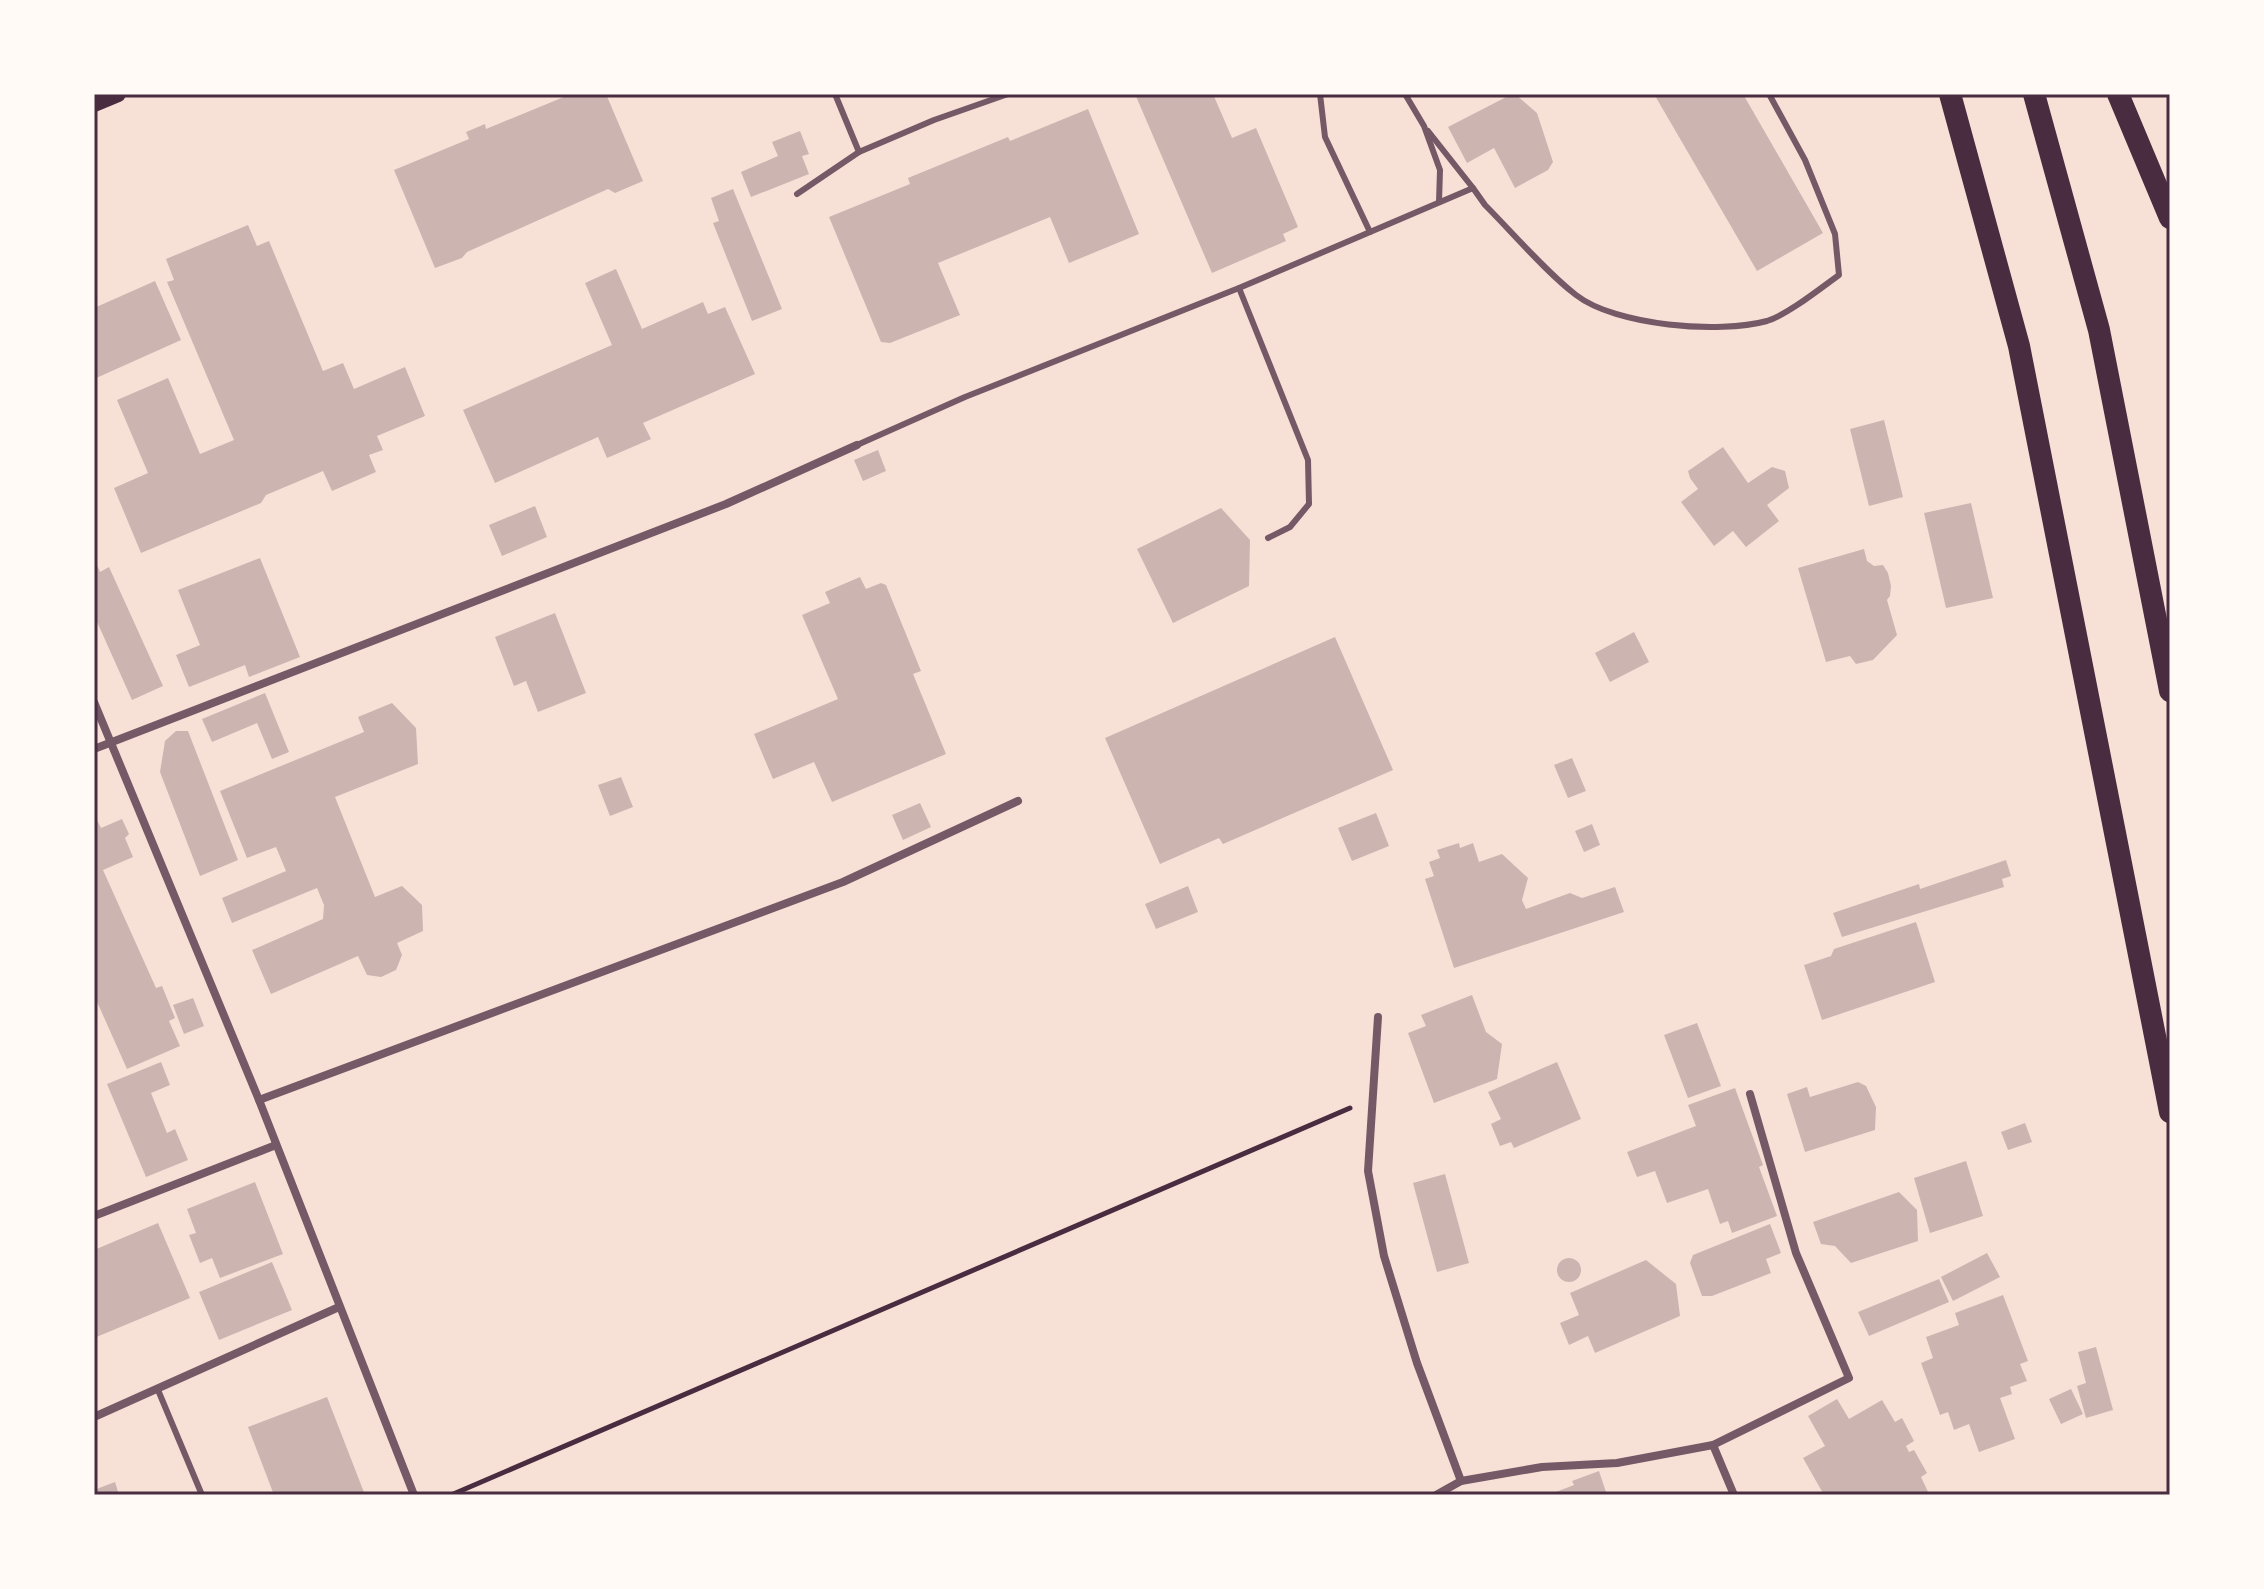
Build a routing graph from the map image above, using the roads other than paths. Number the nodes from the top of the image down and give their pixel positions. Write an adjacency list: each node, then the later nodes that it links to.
1 (118, 94): 10 (main road)
2 (835, 94): 12 (lane)
3 (1008, 94): 12 (lane)
4 (1320, 94): 17 (lane)
5 (1405, 94): 11 (lane)
6 (1769, 94): 13 (lane)
7 (1950, 94): 27 (highway)
8 (2034, 94): 21 (highway)
9 (2118, 94): 16 (highway)
10 (94, 104)
11 (1424, 126): 13 (lane); 15 (lane)
12 (859, 152): 14 (lane)
13 (1473, 188): 15 (lane)
14 (797, 194)
15 (1439, 202): 17 (lane)
16 (2170, 218)
17 (1370, 232): 18 (lane)
18 (1239, 288): 19 (lane); 20 (lane)
19 (857, 445): 23 (street)
20 (1268, 538)
21 (2170, 691)
22 (94, 702): 23 (street)
23 (109, 742): 24 (street); 29 (street)
24 (94, 749)
25 (1018, 801): 29 (street)
26 (1378, 1017): 37 (street)
27 (2166, 1080): 30 (highway)
28 (1750, 1094): 36 (street)
29 (259, 1100): 31 (street)
30 (2170, 1112)
31 (276, 1145): 32 (street); 33 (street)
32 (94, 1216)
33 (339, 1307): 34 (street); 39 (street)
34 (158, 1390): 35 (street); 38 (lane)
35 (94, 1417)
36 (1713, 1445): 37 (street); 41 (street)
37 (1461, 1481): 40 (street)
38 (202, 1495)
39 (414, 1495)
40 (1436, 1495)
41 (1734, 1495)

